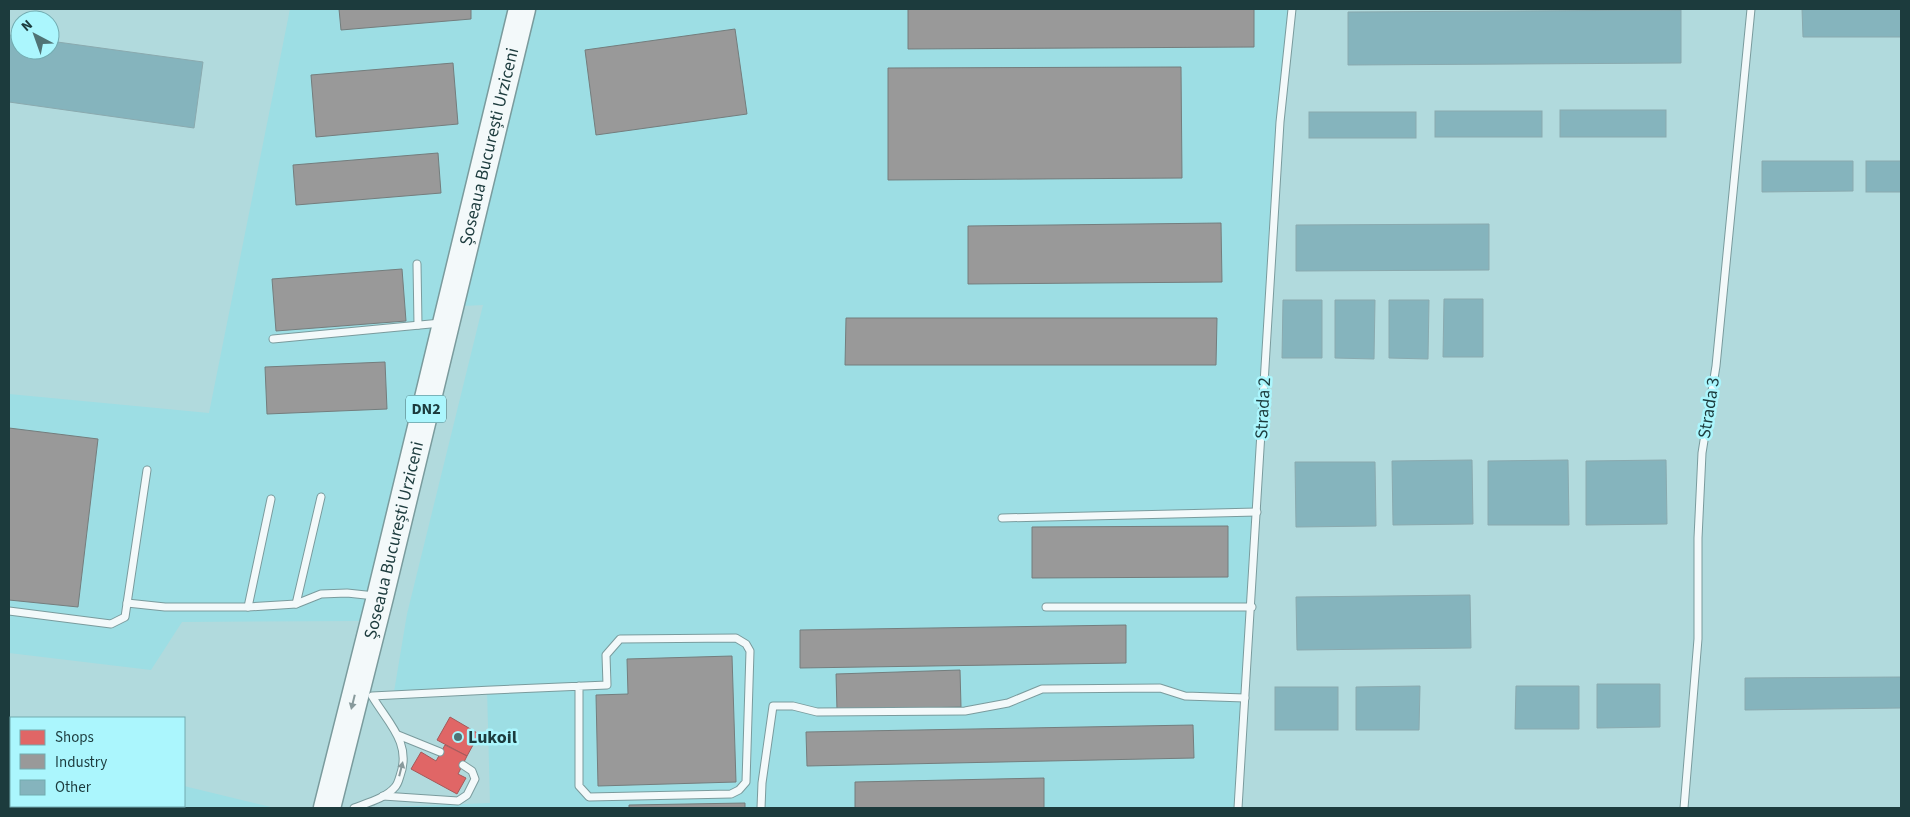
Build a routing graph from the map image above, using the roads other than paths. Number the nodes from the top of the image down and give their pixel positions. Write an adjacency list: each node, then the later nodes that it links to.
1 (522, 9): 6 (highway, Șoseaua București Urziceni / DN2)
2 (537, 9): 22 (highway, Șoseaua București Urziceni / DN2)
3 (1292, 9): 12 (lane, Strada 2)
4 (1751, 9): 33 (lane, Strada 3)
5 (417, 264): 7 (lane)
6 (447, 322): 7 (lane); 14 (highway, Șoseaua București Urziceni / DN2)
7 (418, 325): 8 (lane)
8 (273, 339)
9 (147, 470): 15 (lane)
10 (321, 497): 16 (lane)
11 (271, 499): 17 (lane)
12 (1257, 512): 13 (lane); 19 (lane, Strada 2)
13 (1002, 518)
14 (380, 597): 16 (lane); 28 (highway, Șoseaua București Urziceni / DN2, one-way to 28)
15 (127, 603): 17 (lane); 20 (lane)
16 (296, 604): 17 (lane)
17 (248, 607)
18 (1046, 607): 19 (lane)
19 (1252, 607): 23 (lane, Strada 2)
20 (9, 611)
21 (580, 686): 21 (lane); 22 (lane)
22 (372, 696): 24 (lane); 29 (highway, Șoseaua București Urziceni / DN2)
23 (1245, 698): 31 (lane); 32 (lane, Strada 2)
24 (398, 735): 25 (lane); 27 (lane, one-way to 24)
25 (440, 752)
26 (462, 765): 27 (lane)
27 (383, 796): 30 (lane)
28 (327, 808)
29 (345, 808)
30 (354, 808)
31 (761, 808)
32 (1238, 808)
33 (1684, 808)

